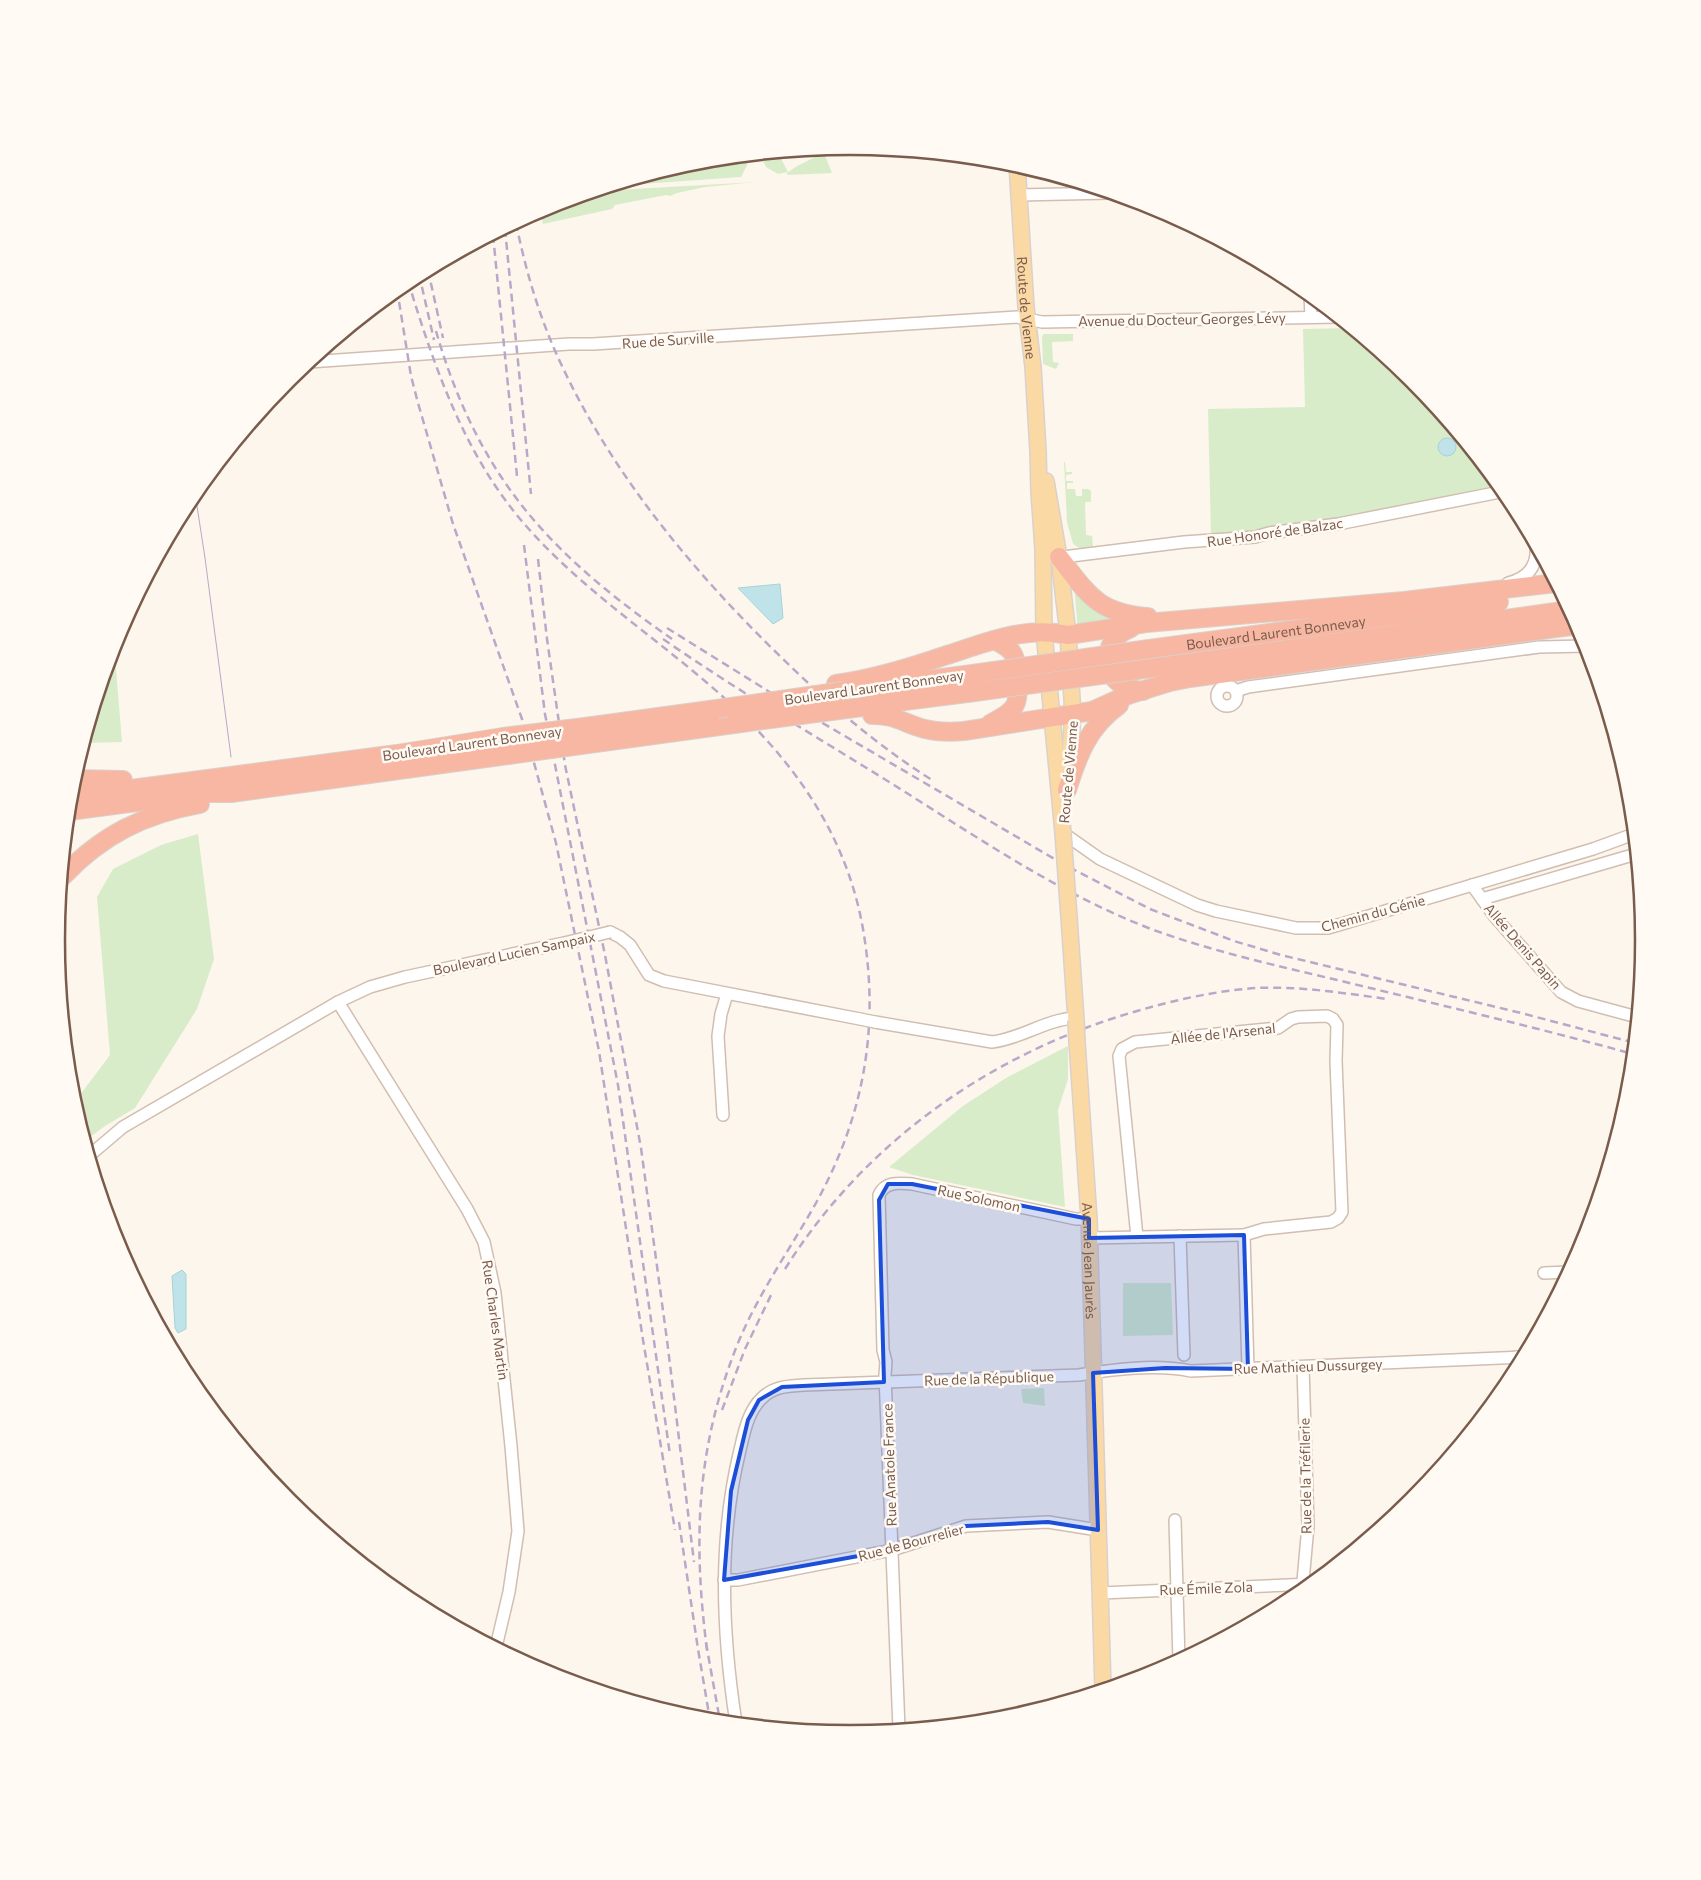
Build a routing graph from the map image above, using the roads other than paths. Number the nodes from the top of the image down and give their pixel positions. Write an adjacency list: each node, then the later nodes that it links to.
1 (1018, 173): 3 (main road, Route de Vienne)
2 (1092, 193): 3 (street)
3 (1019, 195): 7 (main road, Route de Vienne)
4 (1311, 304): 5 (street)
5 (1312, 317): 6 (street, Avenue du Docteur Georges Lévy); 7 (street, Avenue du Docteur Georges Lévy)
6 (1329, 317)
7 (1028, 319): 8 (street, Rue de Surville); 11 (main road, Route de Vienne)
8 (320, 361)
9 (1496, 493): 11 (street, Rue Honoré de Balzac)
10 (1536, 557): 14 (street)
11 (1051, 558): 16 (highway); 19 (main road, Route de Vienne); 20 (main road, Route de Vienne)
12 (1550, 584): 14 (highway)
13 (1556, 595): 24 (highway, Boulevard Laurent Bonnevay, bridge)
14 (1438, 597): 16 (highway)
15 (1563, 611): 28 (highway, Boulevard Laurent Bonnevay, bridge)
16 (1186, 620): 17 (highway)
17 (1146, 623): 20 (highway); 26 (highway)
18 (1570, 626): 23 (highway)
19 (1044, 632): 20 (highway); 21 (highway); 30 (main road, Route de Vienne)
20 (1068, 635): 29 (main road, Route de Vienne)
21 (994, 640): 24 (highway); 31 (highway)
22 (1579, 646): 27 (street)
23 (1170, 682): 25 (street); 26 (highway)
24 (840, 688): 32 (highway, Boulevard Laurent Bonnevay, bridge)
25 (1220, 690): 27 (street); 27 (street)
26 (1143, 691): 29 (highway); 35 (highway)
27 (1236, 691)
28 (867, 711): 31 (highway); 32 (highway, Boulevard Laurent Bonnevay, bridge)
29 (1074, 715): 30 (highway); 35 (main road, Route de Vienne)
30 (1052, 718): 31 (highway); 39 (main road, Route de Vienne)
31 (983, 728)
32 (586, 736): 34 (highway, Boulevard Laurent Bonnevay, bridge); 36 (highway, Boulevard Laurent Bonnevay, bridge)
33 (82, 780): 34 (highway)
34 (186, 782): 37 (highway)
35 (1067, 790): 39 (main road, Route de Vienne)
36 (231, 792): 38 (highway); 42 (highway)
37 (79, 796)
38 (76, 810)
39 (1062, 833): 43 (street, Chemin du Génie); 48 (main road, Avenue Jean Jaurès, bridge)
40 (1629, 836): 43 (street, Chemin du Génie)
41 (1631, 856): 44 (street)
42 (69, 870)
43 (1472, 885): 44 (street, Allée Denis Papin)
44 (1482, 899): 47 (street, Allée Denis Papin)
45 (727, 994): 46 (street, Boulevard Lucien Sampaix, bridge); 48 (street, Boulevard Lucien Sampaix, bridge); 49 (street)
46 (338, 1002): 50 (street, Boulevard Lucien Sampaix); 73 (street, Rue Charles Martin)
47 (1632, 1016)
48 (1076, 1019): 52 (main road, Avenue Jean Jaurès, bridge)
49 (723, 1115)
50 (95, 1151)
51 (878, 1200): 52 (street, Rue Solomon); 64 (street, Rue Anatole France)
52 (1089, 1219): 56 (main road, Avenue Jean Jaurès)
53 (1244, 1235): 54 (street, Allée de l'Arsenal); 55 (street, Allée de l'Arsenal); 62 (street)
54 (1180, 1236): 55 (street, Allée de l'Arsenal); 59 (street)
55 (1137, 1237): 56 (street, Allée de l'Arsenal)
56 (1089, 1238): 63 (main road, Avenue Jean Jaurès)
57 (1562, 1272): 58 (street)
58 (1544, 1273)
59 (1184, 1355)
60 (1516, 1357): 61 (street, Rue Mathieu Dussurgey)
61 (1304, 1367): 62 (street, Rue Mathieu Dussurgey); 69 (street, Rue de la Tréfilerie)
62 (1248, 1368): 63 (street, Rue Mathieu Dussurgey)
63 (1093, 1373): 64 (street, Rue de la République); 66 (main road, Avenue Jean Jaurès)
64 (885, 1382): 67 (street, Rue Anatole France); 68 (street, Rue de la République)
65 (1175, 1520): 71 (street)
66 (1098, 1530): 67 (street, Rue de Bourrelier); 72 (main road, Avenue Jean Jaurès)
67 (892, 1550): 68 (street, Rue de Bourrelier); 77 (street, Rue Anatole France)
68 (724, 1580): 76 (street, Rue de la République)
69 (1305, 1580)
70 (1295, 1587): 71 (street, Rue Émile Zola)
71 (1177, 1590): 72 (street, Rue Émile Zola); 74 (street)
72 (1101, 1592): 75 (main road, Avenue Jean Jaurès)
73 (497, 1641)
74 (1179, 1653)
75 (1104, 1684)
76 (735, 1717)
77 (899, 1724)

